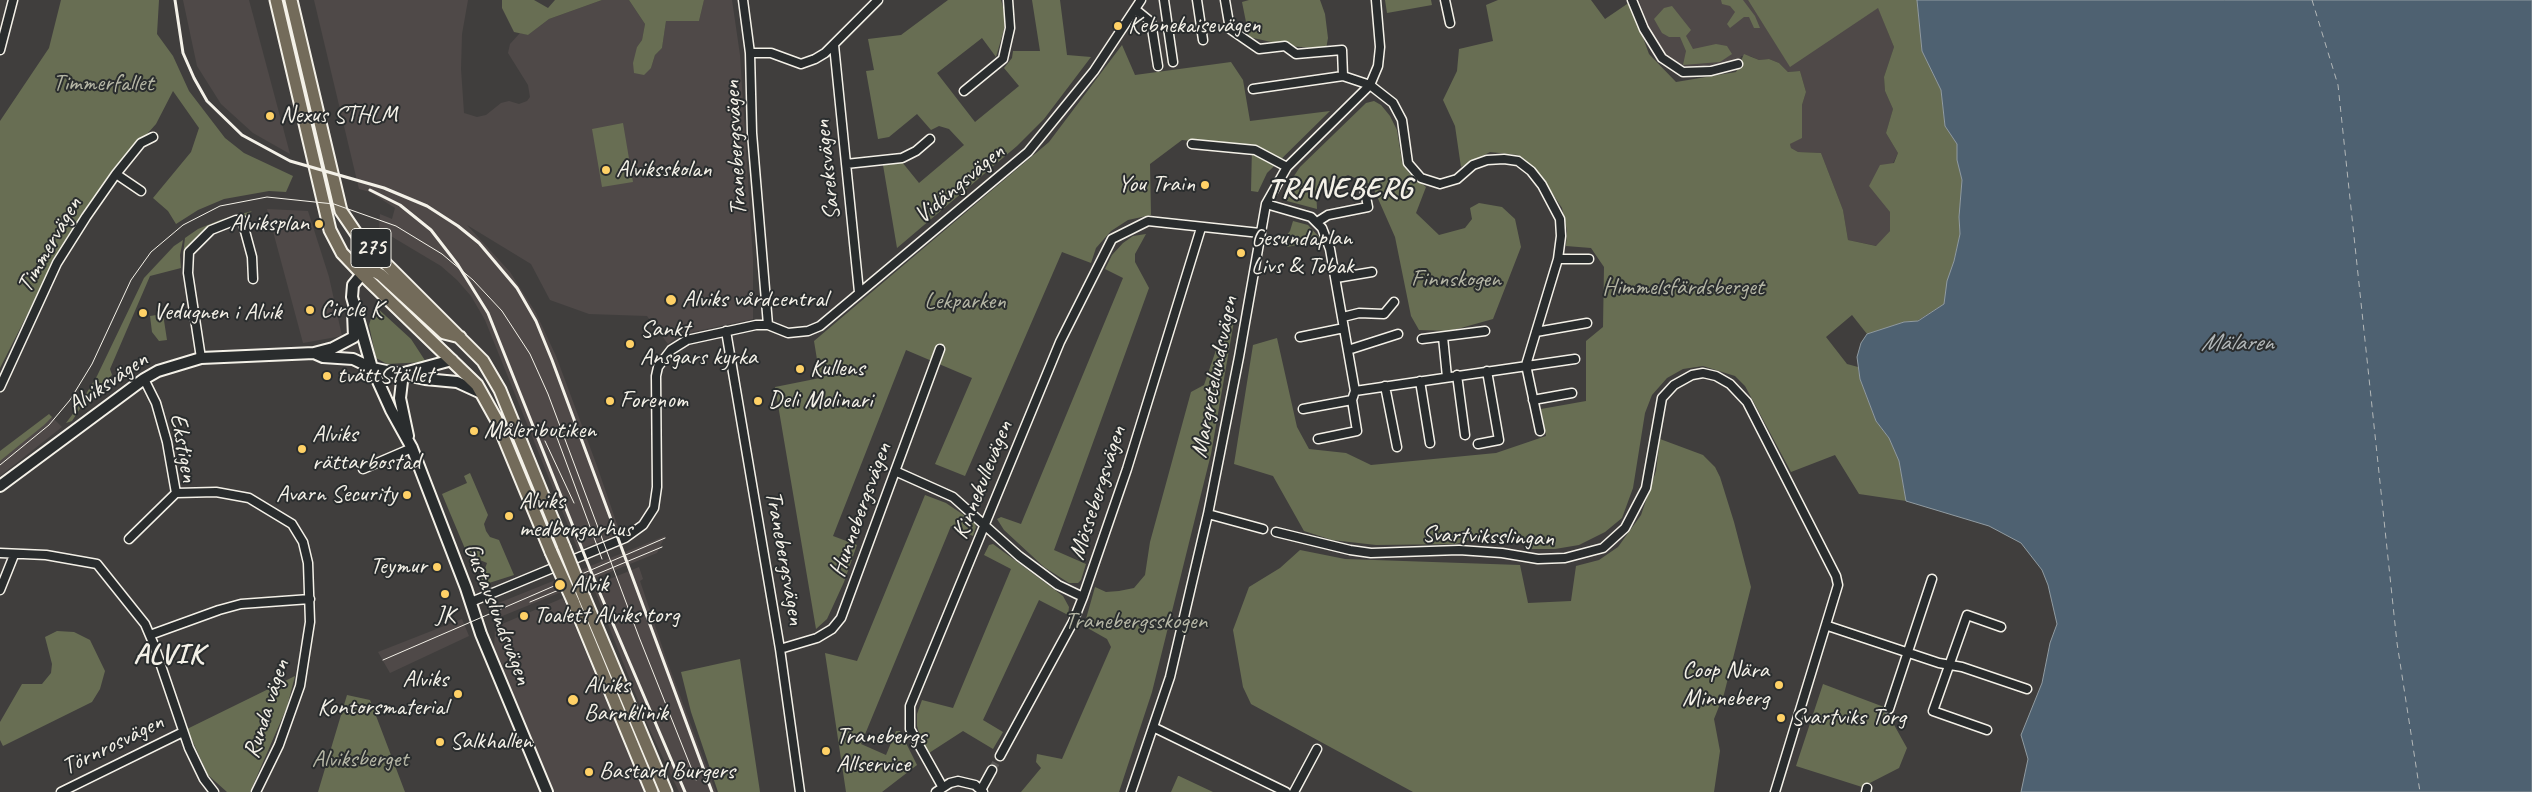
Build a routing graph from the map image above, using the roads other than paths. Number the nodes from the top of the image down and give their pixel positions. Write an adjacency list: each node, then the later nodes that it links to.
1 (13, 0): 17 (street)
2 (276, 0): 41 (main road, 275)
3 (291, 0): 55 (main road, 275)
4 (742, 0): 18 (street, Tranebergsvägen)
5 (878, 0): 16 (street)
6 (1008, 0): 25 (street)
7 (1164, 0): 19 (street)
8 (1197, 0): 15 (street)
9 (1225, 0): 22 (street)
10 (1376, 0): 23 (street, Margretelundsvägen)
11 (1445, 0): 14 (street)
12 (1632, 0): 20 (street)
13 (1139, 3): 21 (street, Vidängsvägen); 44 (street, Vidängsvägen)
14 (1450, 23)
15 (1203, 40)
16 (834, 45): 18 (street); 29 (street, Sareksvägen)
17 (0, 50)
18 (750, 53): 49 (street, Tranebergsvägen)
19 (1173, 62)
20 (1738, 64)
21 (1158, 66)
22 (1343, 76): 23 (street); 24 (street)
23 (1370, 84): 30 (street, Margretelundsvägen); 38 (street)
24 (1253, 88)
25 (964, 91)
26 (153, 137): 31 (street, Timmervägen)
27 (930, 139): 29 (street)
28 (1192, 144): 30 (street)
29 (846, 164): 44 (street, Sareksvägen)
30 (1287, 167): 34 (street, Margretelundsvägen)
31 (116, 174): 32 (street); 74 (street, Timmervägen)
32 (141, 192)
33 (1365, 192): 35 (street)
34 (1266, 204): 35 (street); 37 (street, Margretelundsvägen)
35 (1317, 222): 42 (street)
36 (1201, 228): 37 (street, Kinnekullevägen); 93 (street, Kinnekullevägen); 101 (street, Mössebergsvägen)
37 (1260, 234): 92 (street, Margretelundsvägen)
38 (1558, 259): 39 (street); 53 (street)
39 (1589, 259)
40 (1372, 272): 42 (street)
41 (362, 274): 45 (street); 55 (main road); 64 (main road, 275)
42 (1336, 278): 47 (street)
43 (253, 279): 62 (street)
44 (859, 292): 49 (street, Vidängsvägen)
45 (352, 297): 61 (street, Alviksvägen); 66 (street)
46 (1394, 302): 47 (street)
47 (1342, 317): 50 (street)
48 (1588, 323): 53 (street)
49 (768, 325): 51 (street)
50 (1344, 328): 56 (street); 60 (street)
51 (726, 331): 103 (street); 107 (street, Tranebergsvägen)
52 (1485, 331): 57 (street)
53 (1536, 332): 65 (street)
54 (1398, 334): 60 (street)
55 (460, 337): 64 (main road); 125 (main road, 275, bridge)
56 (1300, 337)
57 (1443, 337): 58 (street); 70 (street)
58 (1422, 340)
59 (940, 349): 89 (street, Hunnebergsvägen)
60 (1348, 350): 75 (street)
61 (314, 353): 62 (street, Alviksvägen); 66 (street, Alviksvägen)
62 (201, 358): 71 (street, Alviksvägen)
63 (1575, 359): 65 (street)
64 (452, 360): 68 (street); 77 (main road, 275)
65 (1526, 365): 67 (street); 79 (street)
66 (372, 368): 68 (street); 86 (street, Gustavslundsvägen)
67 (1487, 371): 69 (street); 85 (street)
68 (403, 373): 77 (street); 86 (street, Gustavslundsvägen)
69 (1457, 375): 70 (street); 82 (street)
70 (1447, 377): 72 (street)
71 (144, 378): 90 (street, Alviksvägen); 91 (street, Ekstigen)
72 (1420, 381): 73 (street); 84 (street)
73 (1385, 386): 75 (street); 87 (street)
74 (0, 387)
75 (1355, 391): 78 (street)
76 (1572, 393): 79 (street)
77 (483, 394): 124 (main road, 275, bridge)
78 (1352, 400): 80 (street); 83 (street)
79 (1533, 400): 81 (street)
80 (1303, 409)
81 (1540, 431)
82 (1465, 435)
83 (1318, 439)
84 (1430, 443)
85 (1478, 444)
86 (410, 445): 88 (street); 103 (street, Gustavslundsvägen)
87 (1397, 446)
88 (363, 469)
89 (895, 471): 93 (street); 107 (street, Hunnebergsvägen)
90 (0, 486)
91 (176, 493): 96 (street, Ekstigen); 102 (street, Runda vägen)
92 (1208, 514): 94 (street); 112 (street, Margretelundsvägen)
93 (985, 524): 101 (street); 118 (street, Kinnekullevägen)
94 (1263, 529)
95 (1276, 532): 104 (street, Svartviksslingan)
96 (129, 538)
97 (0, 553): 98 (street)
98 (14, 555): 100 (street); 106 (street)
99 (1932, 579): 108 (street)
100 (0, 590)
101 (1083, 598): 116 (street, Mössebergsvägen)
102 (310, 599): 106 (street); 122 (street, Runda vägen)
103 (471, 602): 123 (street, Gustavslundsvägen)
104 (1828, 626): 108 (street); 130 (street, Svartviksslingan)
105 (2001, 627): 109 (street)
106 (150, 635): 114 (street)
107 (780, 649): 126 (street, Tranebergsvägen)
108 (1909, 653): 109 (street); 111 (street)
109 (1950, 665): 110 (street); 113 (street)
110 (2027, 689)
111 (1889, 709)
112 (1153, 728): 127 (street, Margretelundsvägen); 128 (street)
113 (1987, 730)
114 (183, 732): 120 (street, Törnrosvägen); 121 (street)
115 (1317, 749): 129 (street)
116 (1000, 756)
117 (992, 770): 119 (street)
118 (939, 789): 119 (street)
119 (982, 791)
120 (61, 792)
121 (214, 792)
122 (256, 792)
123 (547, 792)
124 (652, 792)
125 (666, 792)
126 (800, 792)
127 (1131, 792)
128 (1286, 792)
129 (1294, 792)
130 (1775, 792)

